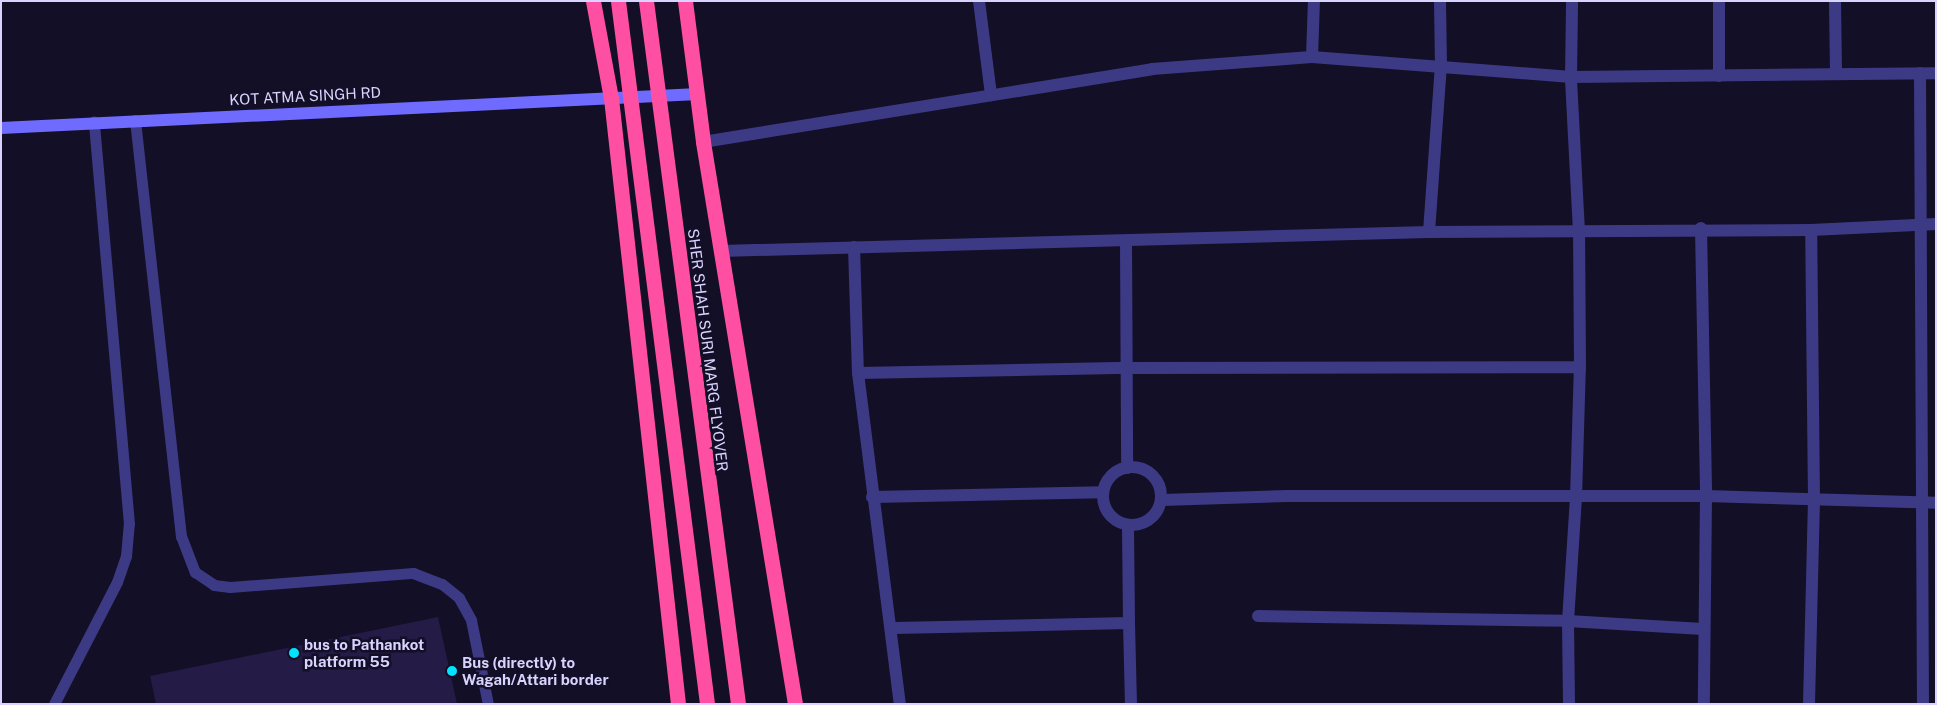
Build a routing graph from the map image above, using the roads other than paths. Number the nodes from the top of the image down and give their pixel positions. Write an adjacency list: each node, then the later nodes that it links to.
1 (593, 1): 20 (highway)
2 (618, 1): 55 (highway, bridge)
3 (646, 1): 56 (highway, SHER SHAH SURI MARG FLYOVER, bridge)
4 (685, 1): 18 (highway)
5 (979, 1): 19 (street)
6 (1314, 1): 11 (street)
7 (1440, 1): 12 (street)
8 (1572, 1): 17 (street)
9 (1719, 1): 16 (street)
10 (1835, 1): 13 (street)
11 (1312, 57): 12 (street); 19 (street)
12 (1441, 66): 17 (street); 29 (street)
13 (1836, 72): 14 (street); 16 (street)
14 (1920, 73): 15 (street); 26 (street)
15 (1936, 73)
16 (1719, 76): 17 (street)
17 (1571, 77): 30 (street)
18 (698, 94): 20 (main road, KOT ATMA SINGH RD); 24 (highway)
19 (991, 95): 24 (street)
20 (611, 98): 21 (main road, KOT ATMA SINGH RD); 54 (highway)
21 (135, 120): 22 (main road, KOT ATMA SINGH RD); 53 (lane)
22 (94, 122): 23 (main road, KOT ATMA SINGH RD); 52 (lane)
23 (1, 128)
24 (703, 142): 33 (highway)
25 (1936, 224): 26 (street)
26 (1922, 225): 28 (street); 44 (street)
27 (1701, 228): 28 (street); 30 (street); 39 (street)
28 (1811, 230): 43 (street)
29 (1428, 232): 30 (street); 31 (street)
30 (1579, 232): 34 (street)
31 (1126, 242): 32 (street); 35 (street)
32 (854, 247): 33 (street); 36 (street)
33 (721, 251): 57 (highway)
34 (1580, 367): 35 (street); 41 (street)
35 (1129, 368): 36 (street); 37 (street)
36 (858, 373): 40 (street)
37 (1127, 468): 38 (street); 42 (street)
38 (1102, 492): 40 (street); 46 (street)
39 (1706, 496): 41 (street); 43 (street); 51 (street)
40 (872, 497): 50 (street)
41 (1576, 498): 42 (street); 48 (street)
42 (1162, 500): 46 (street)
43 (1814, 500): 44 (street); 62 (street)
44 (1920, 502): 45 (street); 63 (street)
45 (1936, 502)
46 (1128, 526): 49 (street)
47 (1258, 616): 48 (street)
48 (1568, 621): 51 (street); 60 (street)
49 (1129, 623): 50 (street); 59 (street)
50 (892, 628): 58 (street)
51 (1703, 629): 61 (street)
52 (54, 704)
53 (488, 704)
54 (678, 704)
55 (707, 704)
56 (738, 704)
57 (795, 704)
58 (900, 704)
59 (1131, 704)
60 (1569, 704)
61 (1704, 704)
62 (1809, 704)
63 (1923, 704)

